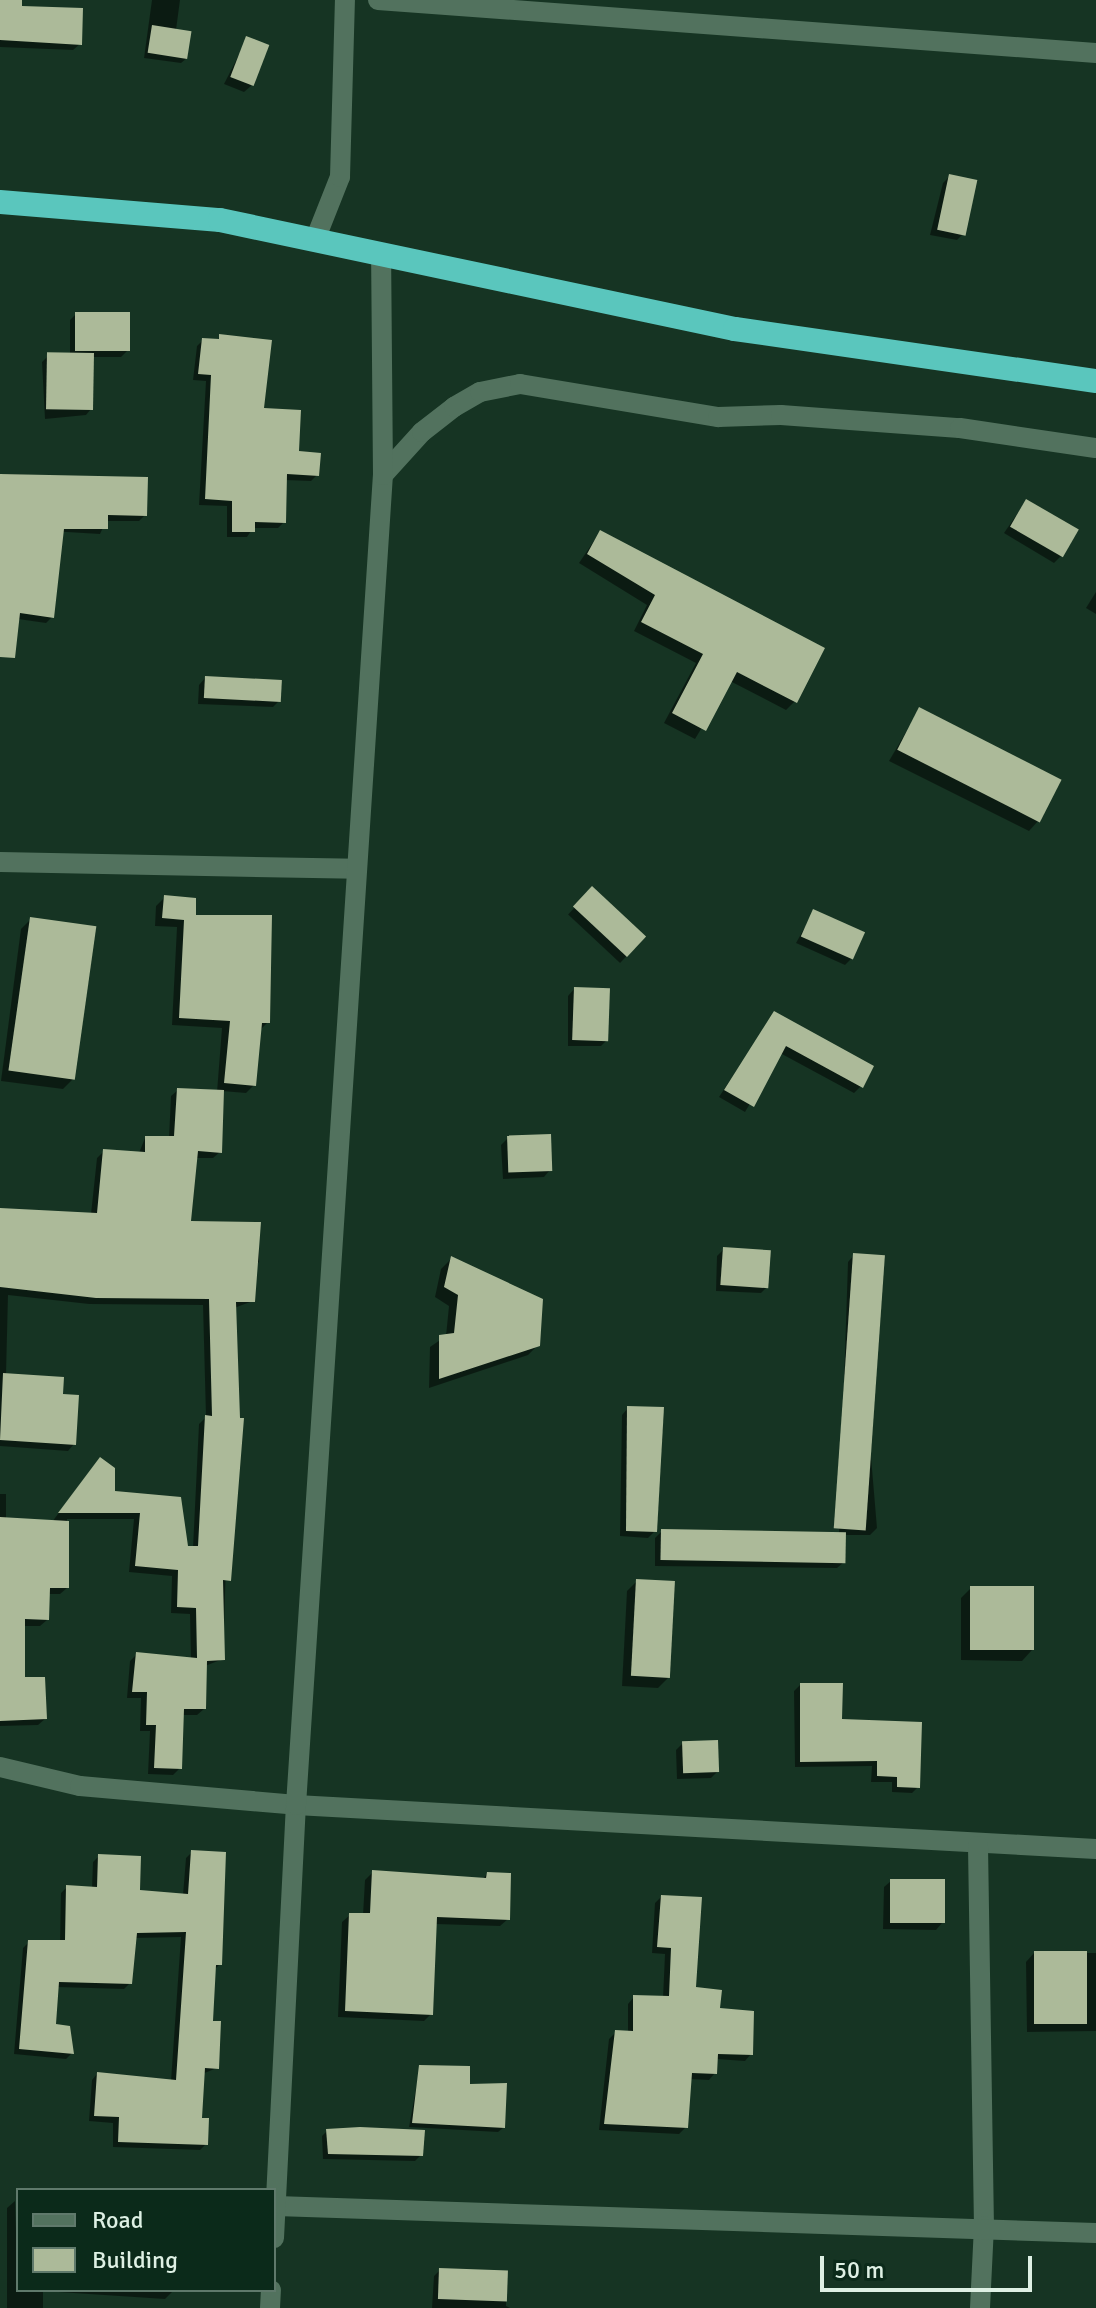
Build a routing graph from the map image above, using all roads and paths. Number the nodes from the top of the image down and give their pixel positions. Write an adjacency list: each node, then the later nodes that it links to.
1 (345, 0): 5 (street)
2 (378, 0): 3 (street)
3 (1096, 53)
4 (0, 202): 5 (highway)
5 (315, 240): 6 (highway)
6 (381, 253): 7 (highway); 9 (street)
7 (1096, 381)
8 (1096, 448): 9 (street)
9 (383, 475): 11 (street)
10 (0, 862): 11 (street)
11 (356, 869): 13 (street)
12 (0, 1767): 13 (street)
13 (296, 1805): 14 (street); 16 (street)
14 (978, 1846): 15 (street); 17 (street)
15 (1096, 1849)
16 (276, 2206): 17 (street)
17 (984, 2226): 18 (street); 19 (street)
18 (1096, 2233)
19 (980, 2308)

